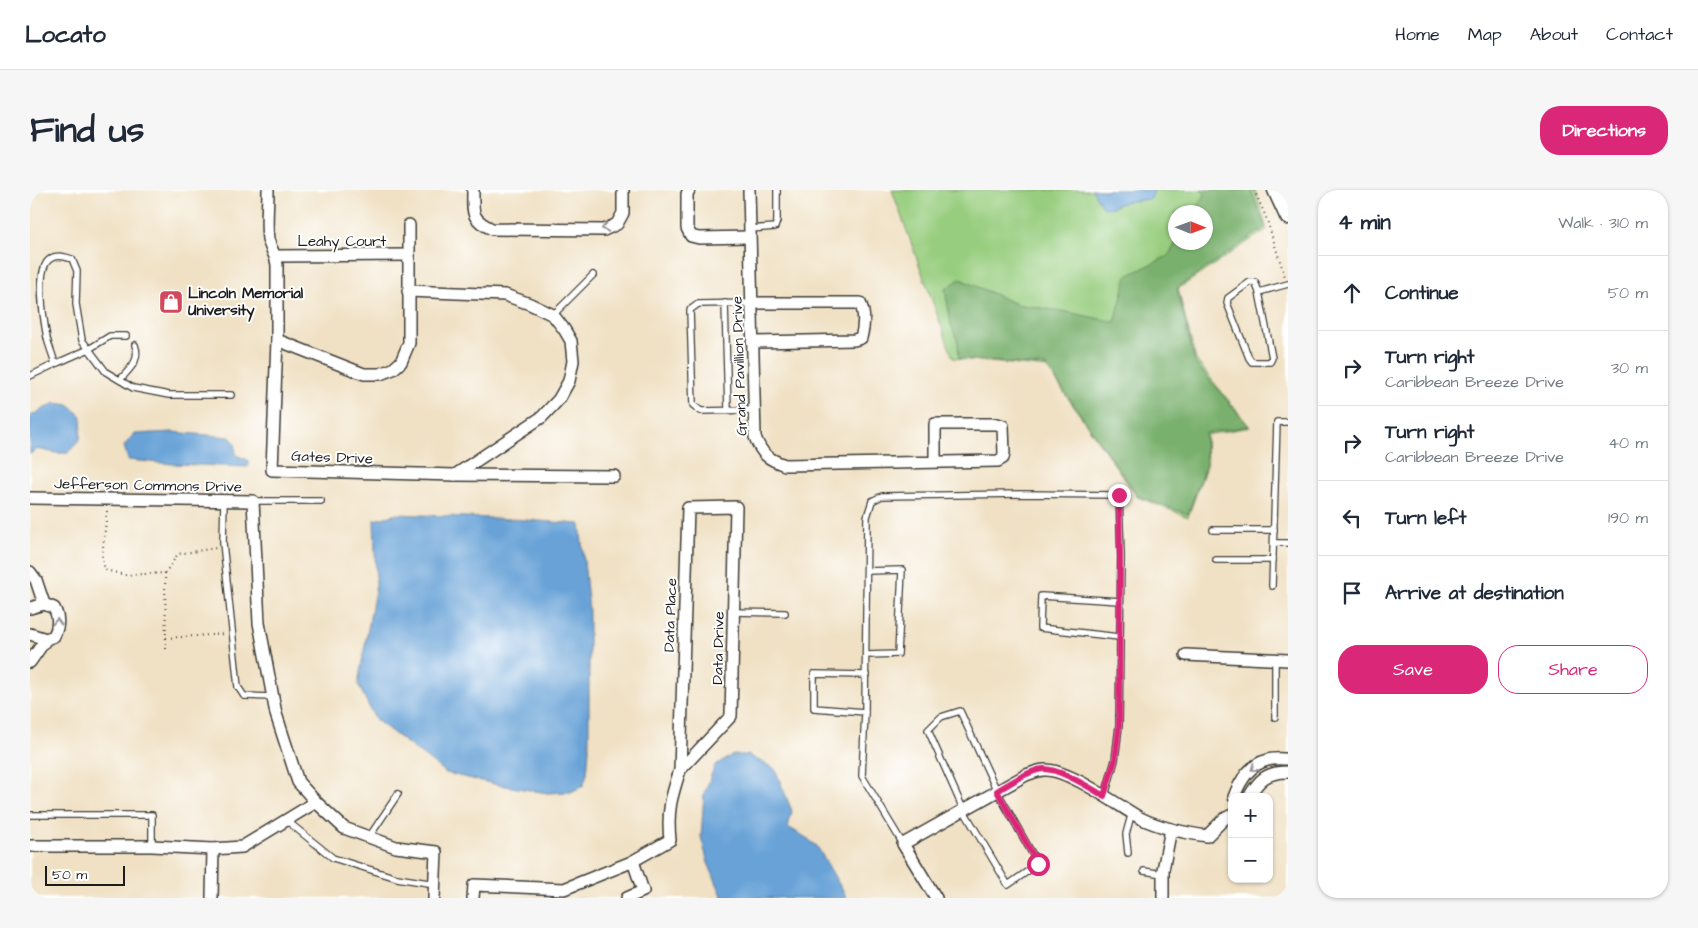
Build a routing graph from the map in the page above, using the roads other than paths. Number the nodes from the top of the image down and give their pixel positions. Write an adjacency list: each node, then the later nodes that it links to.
1 (268, 190): 12 (street, Gates Drive)
2 (473, 190): 3 (street, one-way to 2)
3 (623, 190)
4 (689, 190): 10 (street)
5 (749, 190): 10 (street, Grand Pavillion Drive)
6 (777, 190): 10 (lane)
7 (1276, 190): 8 (main road)
8 (1288, 216)
9 (409, 225): 11 (street)
10 (750, 233): 18 (street, Grand Pavillion Drive)
11 (408, 255): 12 (street, Leahy Court); 15 (street)
12 (276, 256): 21 (street, Gates Drive)
13 (592, 276): 19 (lane)
14 (1288, 284): 16 (lane)
15 (408, 291): 19 (street); 21 (street)
16 (1259, 292): 16 (lane)
17 (725, 303): 18 (lane); 29 (lane); 29 (lane)
18 (752, 303): 22 (street, Grand Pavillion Drive); 22 (street)
19 (553, 315): 33 (street)
20 (126, 336): 24 (lane)
21 (277, 340): 33 (street, Gates Drive)
22 (752, 342): 30 (street, Grand Pavillion Drive)
23 (135, 345): 27 (lane)
24 (89, 349): 25 (lane); 25 (lane); 27 (lane)
25 (55, 364): 26 (lane)
26 (30, 376)
27 (120, 380): 28 (lane)
28 (231, 395)
29 (728, 410): 30 (lane)
30 (754, 410): 32 (street, Grand Pavillion Drive)
31 (1288, 422): 41 (lane)
32 (935, 462): 32 (street, Grand Pavillion Drive)
33 (454, 475): 34 (street, Gates Drive)
34 (614, 476)
35 (30, 498): 36 (street, Jefferson Commons Drive)
36 (224, 500): 37 (street, Jefferson Commons Drive); 63 (lane)
37 (253, 501): 38 (lane); 63 (street, Jefferson Commons Drive)
38 (321, 501)
39 (736, 507): 52 (street, Data Drive); 67 (street, Data Place)
40 (1213, 530): 41 (lane)
41 (1274, 530): 42 (lane)
42 (1274, 543): 43 (lane); 45 (lane)
43 (1288, 543)
44 (1216, 560): 45 (lane)
45 (1273, 560): 48 (lane)
46 (867, 571): 49 (lane); 57 (lane); 57 (lane)
47 (33, 576): 50 (street)
48 (1272, 586)
49 (1120, 601): 55 (lane); 55 (lane)
50 (44, 604): 51 (street); 56 (street, one-way to 50)
51 (30, 608)
52 (733, 612): 53 (lane); 67 (street, Data Drive)
53 (785, 614)
54 (30, 634): 56 (street)
55 (1119, 637): 73 (lane)
56 (46, 639): 61 (street)
57 (866, 655): 62 (lane)
58 (1186, 655): 59 (street)
59 (1275, 660): 60 (street); 65 (lane)
60 (1288, 660)
61 (30, 662)
62 (866, 675): 64 (lane); 64 (lane)
63 (273, 697): 74 (street, Jefferson Commons Drive)
64 (865, 712): 82 (lane)
65 (1275, 717)
66 (1288, 759): 70 (street, one-way to 70)
67 (680, 770): 87 (street)
68 (1288, 772): 71 (street)
69 (997, 791): 73 (street); 75 (street); 75 (lane); 75 (lane)
70 (1236, 793)
71 (1251, 793)
72 (398, 794): 81 (lane)
73 (1104, 796): 76 (street)
74 (316, 802): 79 (street); 81 (street, Jefferson Commons Drive)
75 (964, 811): 82 (street)
76 (1132, 812): 80 (street); 86 (lane)
77 (30, 815): 84 (lane)
78 (1228, 817): 80 (street)
79 (285, 820): 85 (street); 90 (lane)
80 (1170, 828): 89 (street)
81 (370, 837): 90 (street, Jefferson Commons Drive)
82 (903, 844): 96 (street)
83 (30, 846): 84 (street)
84 (152, 846): 85 (street)
85 (213, 849): 92 (street)
86 (1128, 853)
87 (634, 861): 91 (street); 94 (street)
88 (1144, 871): 89 (lane)
89 (1163, 874): 97 (street)
90 (435, 884): 93 (street, Jefferson Commons Drive)
91 (645, 895): 95 (street)
92 (212, 898)
93 (434, 898)
94 (473, 898)
95 (627, 898)
96 (936, 898)
97 (1163, 898)

